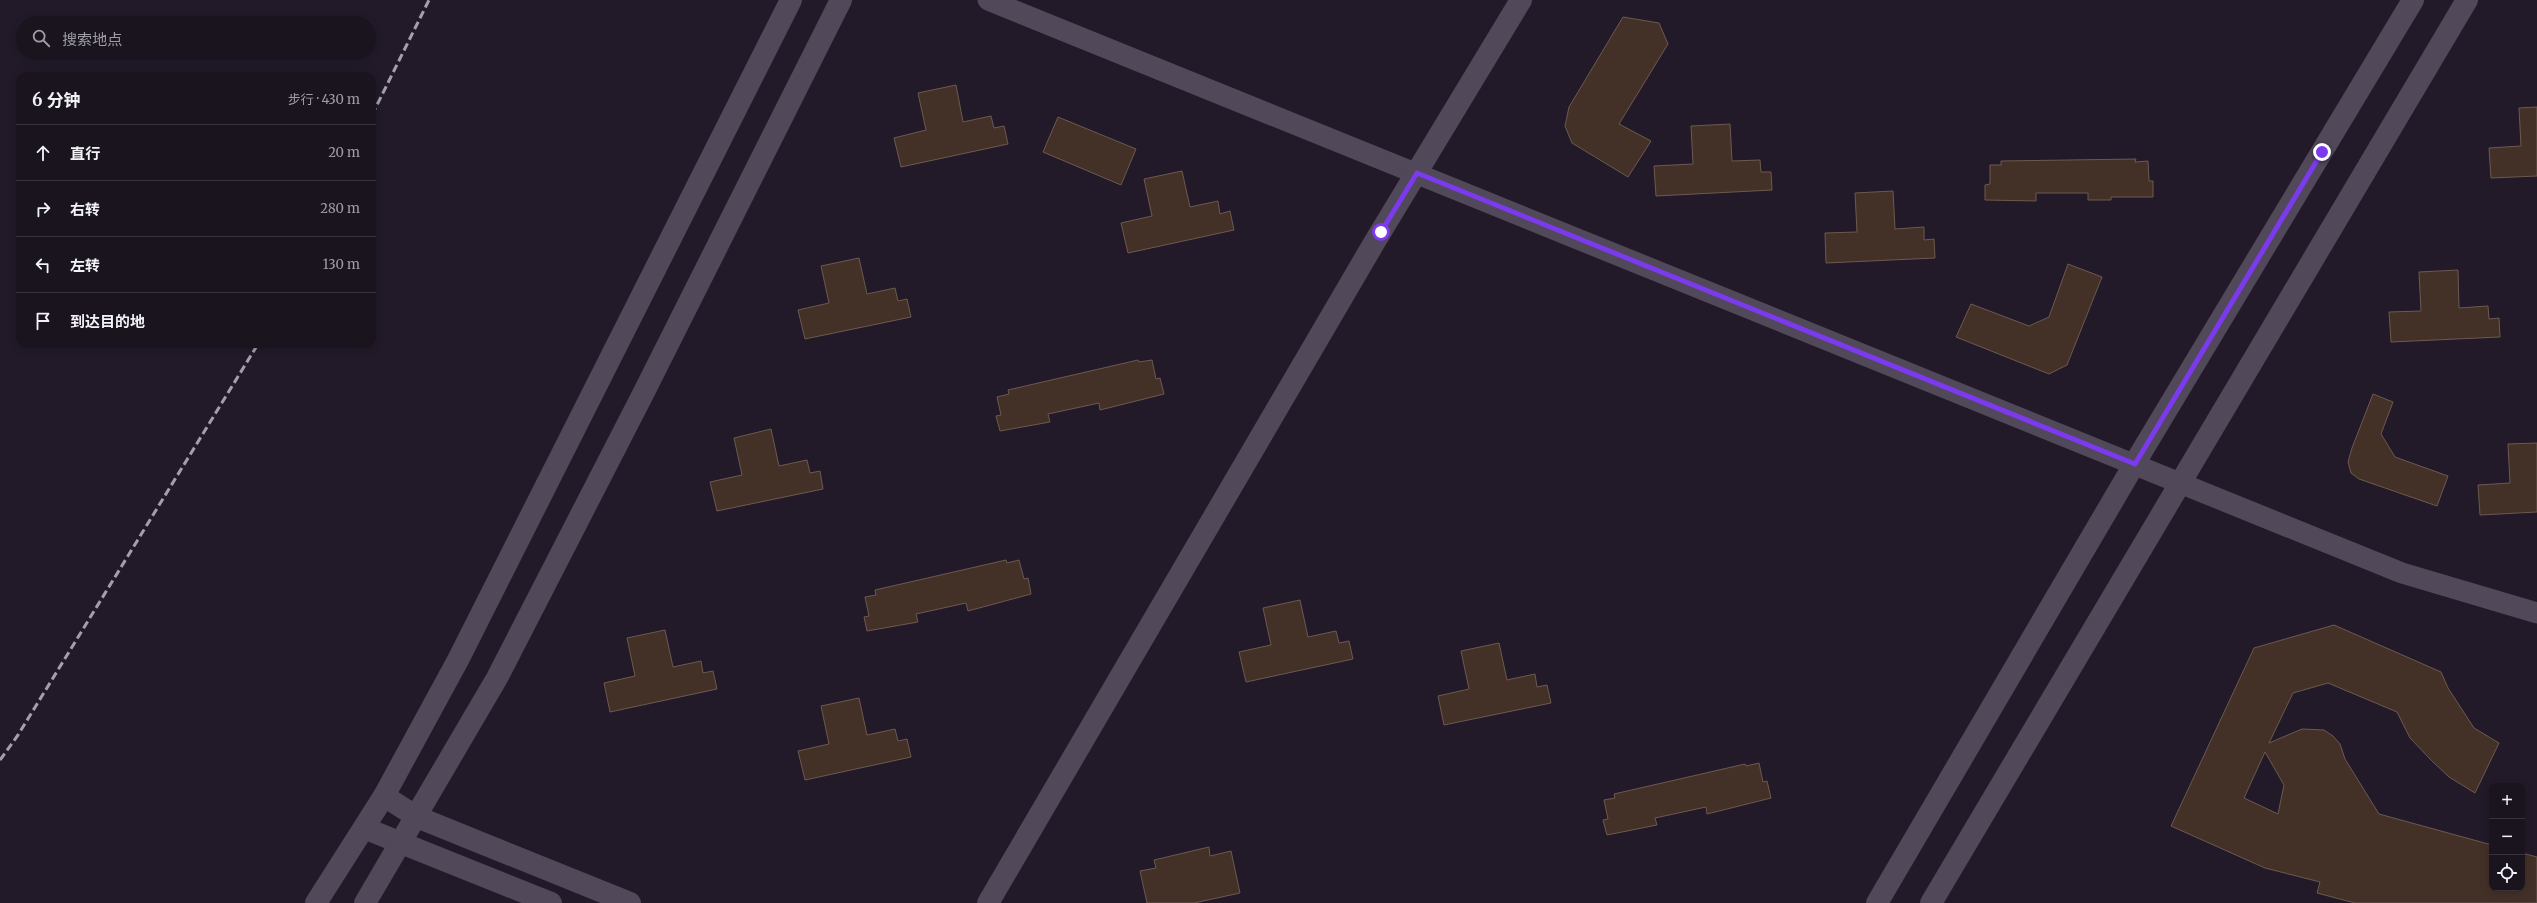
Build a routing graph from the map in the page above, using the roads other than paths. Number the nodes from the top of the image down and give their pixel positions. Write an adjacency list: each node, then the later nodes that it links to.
1 (790, 0): 11 (street)
2 (841, 0): 12 (street)
3 (988, 0): 7 (street)
4 (1521, 0): 7 (street)
5 (2413, 0): 8 (street)
6 (2467, 0): 9 (street)
7 (1417, 173): 8 (street); 19 (street)
8 (2135, 464): 9 (street); 20 (street)
9 (2181, 483): 10 (street); 21 (street)
10 (2537, 613)
11 (384, 796): 12 (street); 13 (street)
12 (417, 817): 14 (street); 18 (street)
13 (364, 828): 14 (street); 15 (street)
14 (401, 844): 16 (street); 17 (street)
15 (316, 903)
16 (365, 903)
17 (551, 903)
18 (630, 903)
19 (988, 903)
20 (1877, 903)
21 (1931, 903)

